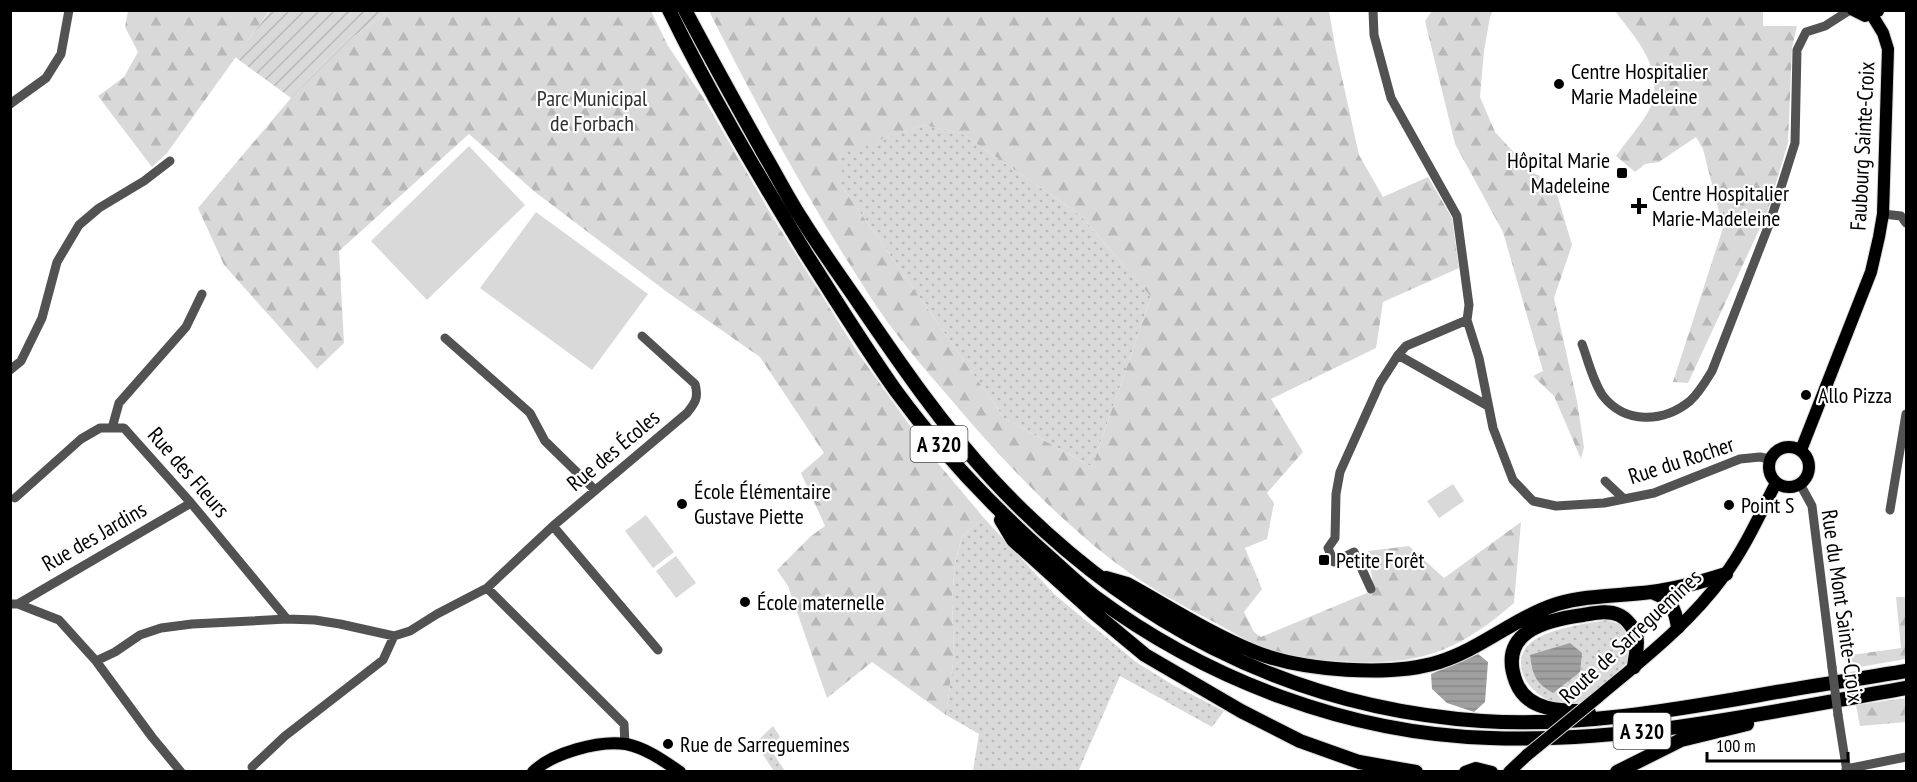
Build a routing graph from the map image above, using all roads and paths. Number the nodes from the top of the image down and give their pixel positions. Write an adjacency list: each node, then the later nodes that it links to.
1 (69, 10): 7 (street)
2 (669, 10): 28 (highway, A 320)
3 (685, 10): 33 (highway, A 320)
4 (1373, 10): 12 (street, Rue du Rocher)
5 (1852, 10): 6 (main road); 15 (street)
6 (1875, 13): 9 (main road, Faubourg Sainte-Croix)
7 (10, 104)
8 (170, 161): 17 (street)
9 (1883, 214): 10 (street); 21 (main road, Faubourg Sainte-Croix)
10 (1905, 217)
11 (202, 294): 20 (street)
12 (1467, 320): 16 (street); 18 (street, Rue du Rocher)
13 (642, 336): 25 (street, Rue des Écoles)
14 (445, 338): 25 (street)
15 (1582, 344)
16 (1398, 355): 18 (street); 36 (street)
17 (10, 370)
18 (1488, 406): 30 (street, Rue du Rocher)
19 (1906, 414): 31 (street)
20 (112, 428): 26 (street, Rue des Fleurs); 29 (street, Rue des Fleurs)
21 (1801, 450): 22 (main road); 24 (main road)
22 (1770, 459): 23 (main road); 27 (street, Rue du Rocher)
23 (1776, 483): 24 (main road); 34 (main road, Route de Sarreguemines)
24 (1800, 484): 53 (street, Rue du Mont Sainte-Croix, bridge)
25 (595, 490): 32 (street, Rue des Écoles)
26 (15, 498)
27 (1624, 499): 30 (street, Rue du Rocher); 30 (street)
28 (988, 501): 47 (highway, A 320); 52 (highway)
29 (191, 503): 38 (street, Rue des Jardins); 39 (street, Rue des Fleurs)
30 (1604, 503)
31 (1890, 510)
32 (553, 526): 35 (street, Rue des Écoles); 42 (street)
33 (1095, 574): 37 (highway); 48 (highway, A 320)
34 (1726, 574): 37 (highway); 40 (main road, Route de Sarreguemines)
35 (488, 588): 41 (street, Rue des Écoles); 49 (street)
36 (1371, 589)
37 (1652, 592): 40 (highway)
38 (14, 604): 43 (street)
39 (287, 619): 41 (street); 43 (street)
40 (1678, 627): 44 (main road, Route de Sarreguemines)
41 (394, 636): 51 (street)
42 (658, 651)
43 (96, 661): 54 (street)
44 (1634, 667): 48 (highway); 60 (main road, Route de Sarreguemines, bridge)
45 (1906, 671): 48 (highway, A 320)
46 (1906, 688): 47 (highway, A 320)
47 (1794, 707): 61 (highway)
48 (1599, 719)
49 (626, 744): 55 (main road); 56 (main road)
50 (1906, 758): 53 (street)
51 (252, 767)
52 (1363, 767): 57 (highway)
53 (1847, 770)
54 (181, 771)
55 (533, 771)
56 (680, 771)
57 (1416, 771)
58 (1465, 771): 59 (main road)
59 (1492, 771)
60 (1509, 771)
61 (1617, 771)

